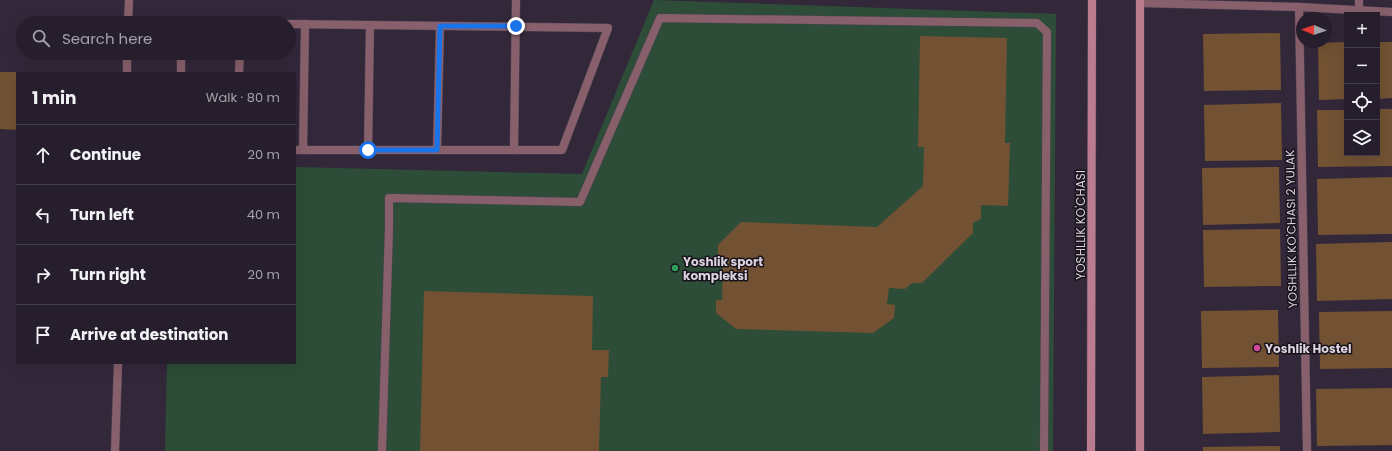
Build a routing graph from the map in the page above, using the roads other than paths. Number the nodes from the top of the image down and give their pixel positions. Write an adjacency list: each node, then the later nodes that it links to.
1 (129, 0): 9 (street)
2 (516, 0): 14 (street)
3 (1092, 0): 29 (main road, YOSHLLIK KO'CHASI)
4 (1359, 0): 7 (street)
5 (1140, 2): 6 (street); 30 (main road)
6 (1299, 7): 7 (street); 31 (street, YOSHLLIK KO'CHASI 2 YULAK)
7 (1359, 10): 8 (street)
8 (1392, 12)
9 (128, 16)
10 (296, 24): 11 (street)
11 (305, 24): 12 (street); 21 (street)
12 (370, 25): 13 (street); 22 (street)
13 (440, 26): 14 (street); 23 (street)
14 (516, 26): 24 (street); 24 (street)
15 (127, 60): 18 (street)
16 (182, 60): 19 (street)
17 (240, 60): 20 (street)
18 (127, 72)
19 (181, 72)
20 (239, 72)
21 (299, 150): 22 (street)
22 (368, 150): 23 (street)
23 (437, 150): 24 (street)
24 (514, 150)
25 (118, 364): 26 (street)
26 (115, 451)
27 (382, 451): 28 (street)
28 (1044, 451)
29 (1091, 451)
30 (1140, 451)
31 (1307, 451)

